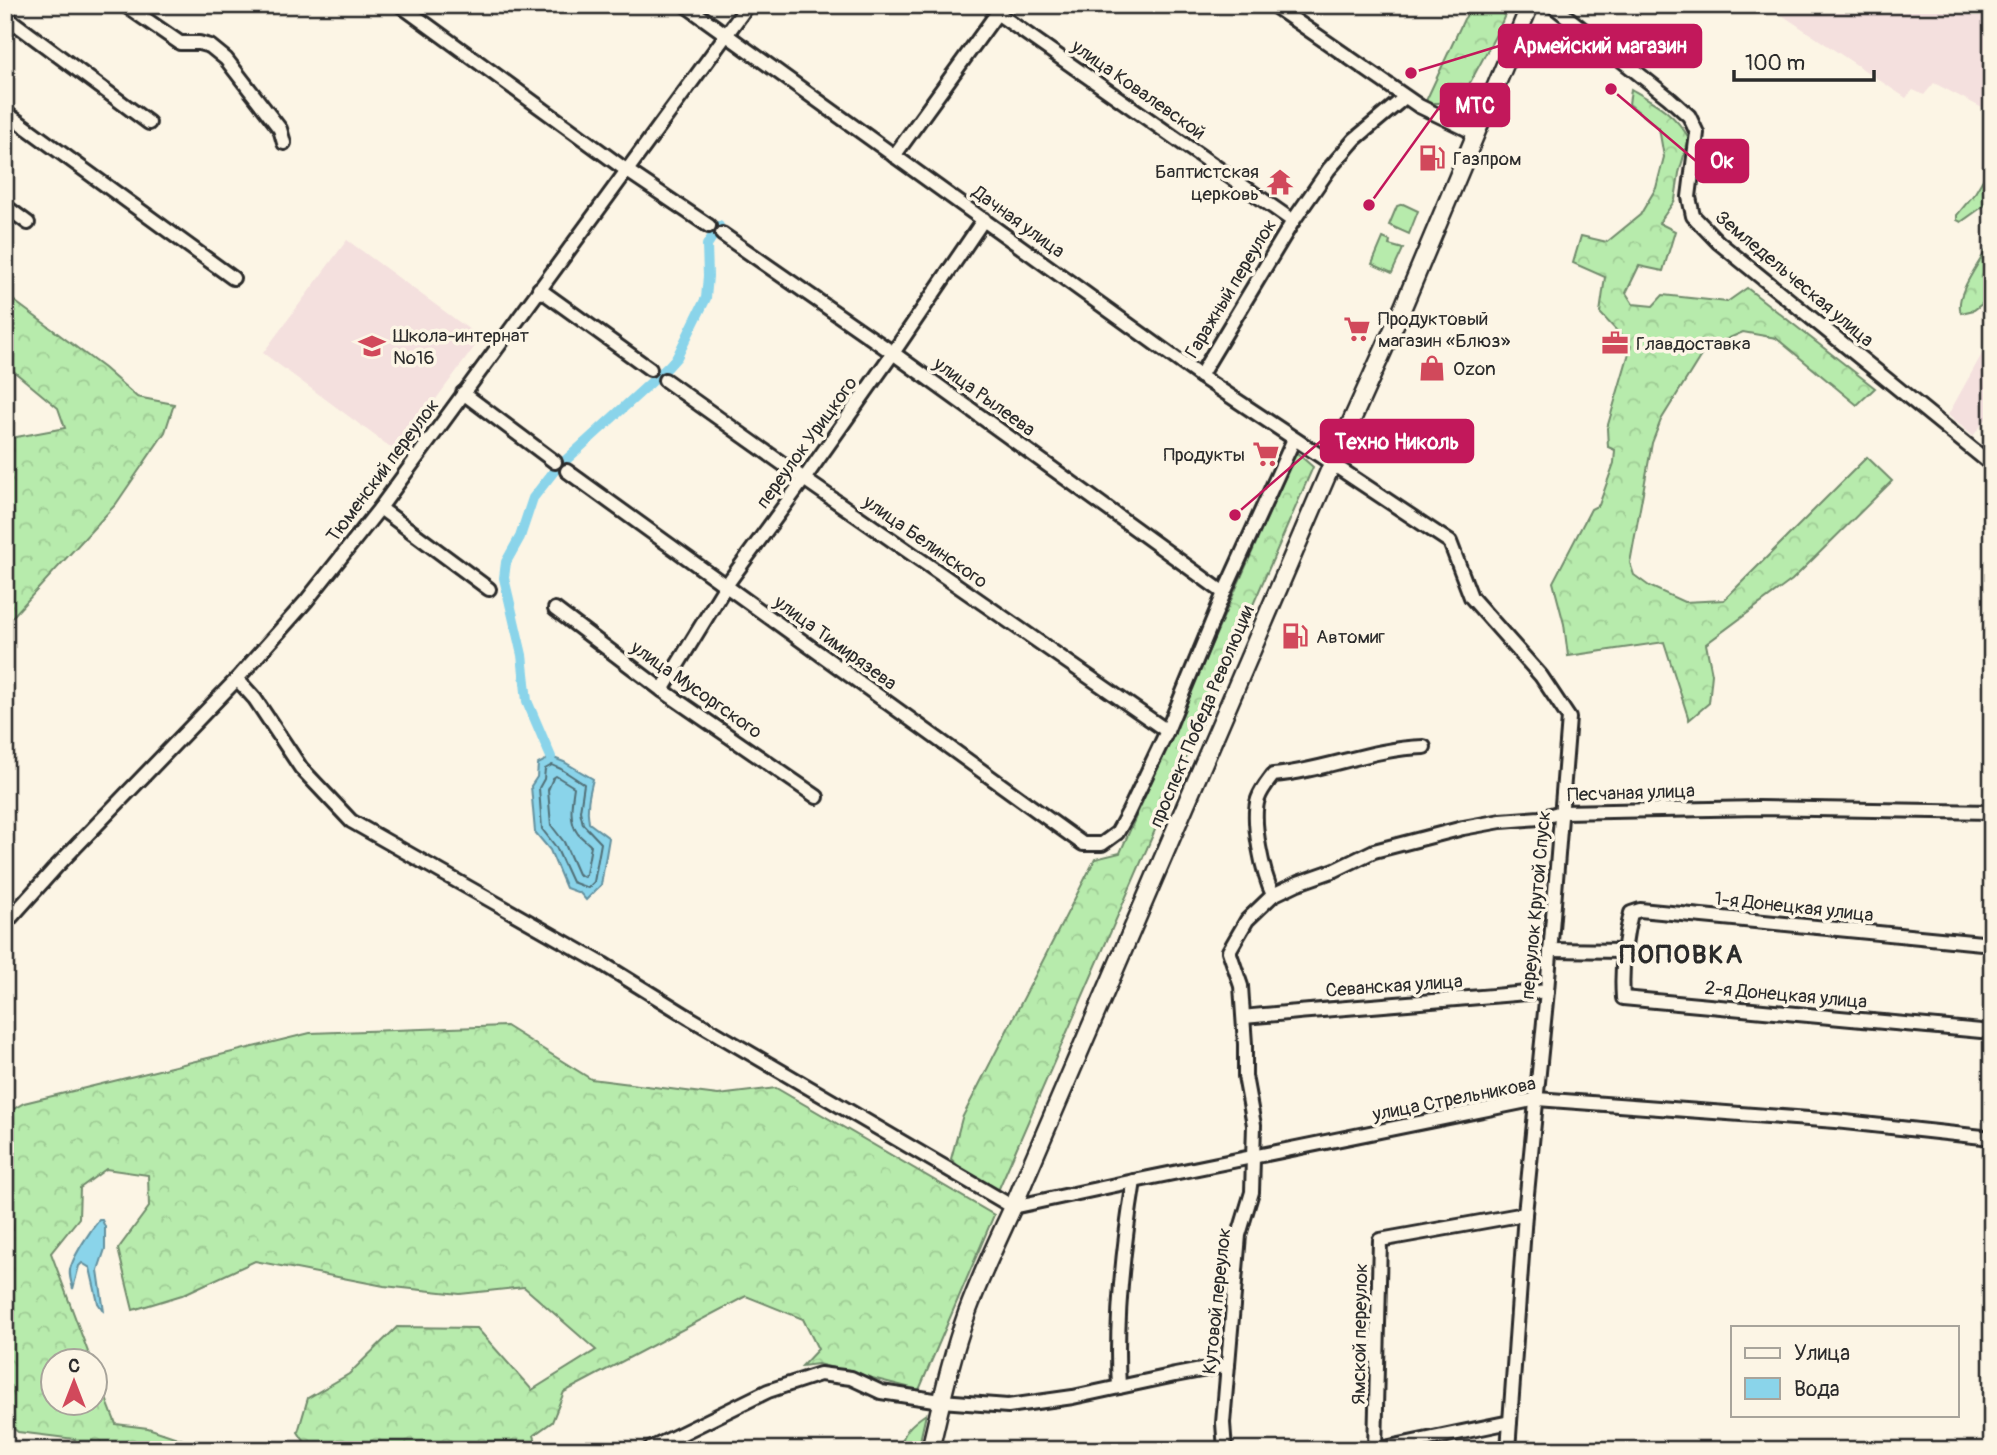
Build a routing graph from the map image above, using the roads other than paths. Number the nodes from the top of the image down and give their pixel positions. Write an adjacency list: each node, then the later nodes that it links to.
1 (125, 5): 15 (street)
2 (400, 5): 17 (street)
3 (685, 5): 10 (street, Дачная улица)
4 (748, 5): 10 (street, Тюменский переулок)
5 (1530, 5): 14 (main road, проспект Победа Революции)
6 (1552, 5): 34 (street, Земледельческая улица)
7 (1281, 8): 11 (street)
8 (1000, 9): 16 (street); 20 (street, улица Ковалевской)
9 (5, 16): 13 (street)
10 (727, 34): 16 (street, Дачная улица); 17 (street, Тюменский переулок)
11 (1405, 97): 14 (street); 20 (street, Гаражный переулок)
12 (5, 112): 24 (street)
13 (149, 123)
14 (1477, 134): 33 (main road, проспект Победа Революции)
15 (284, 143)
16 (894, 156): 19 (street, Дачная улица)
17 (626, 170): 22 (street); 25 (street, Тюменский переулок)
18 (5, 206): 21 (street)
19 (984, 219): 26 (street, переулок Урицкого); 28 (street, Дачная улица)
20 (1293, 220): 28 (street, Гаражный переулок)
21 (28, 223)
22 (709, 226)
23 (722, 234): 26 (street, улица Рылеева)
24 (233, 278)
25 (539, 289): 27 (street); 30 (street, Тюменский переулок)
26 (893, 353): 36 (street, переулок Урицкого); 40 (street, улица Рылеева)
27 (650, 369)
28 (1200, 376): 31 (street, Дачная улица)
29 (665, 380): 36 (street, улица Белинского)
30 (463, 393): 32 (street); 37 (street, Тюменский переулок)
31 (1293, 439): 33 (street, Дачная улица); 40 (street)
32 (555, 462)
33 (1332, 464): 47 (street, переулок Крутой Спуск); 62 (main road, проспект Победа Революции)
34 (1992, 465)
35 (567, 471): 38 (street, улица Тимирязева)
36 (804, 480): 38 (street, переулок Урицкого); 44 (street, улица Белинского)
37 (380, 509): 39 (street); 42 (street, Тюменский переулок)
38 (725, 587): 43 (street, переулок Урицкого); 44 (street, улица Тимирязева)
39 (489, 589)
40 (1224, 593): 44 (street)
41 (555, 609): 43 (street, улица Мусоргского)
42 (237, 678): 50 (street, Тюменский переулок); 62 (street)
43 (662, 690): 46 (street, улица Мусоргского)
44 (1167, 731)
45 (1424, 747): 49 (street)
46 (817, 797)
47 (1562, 812): 48 (street, Песчаная улица); 49 (street, Песчаная улица); 52 (street, переулок Крутой Спуск)
48 (1992, 812)
49 (1273, 895): 53 (street, Песчаная улица)
50 (5, 924)
51 (1992, 944): 54 (street, 1-я Донецкая улица)
52 (1550, 950): 54 (street); 55 (street, переулок Крутой Спуск)
53 (1229, 951): 56 (street, Кутовой переулок)
54 (1623, 951): 57 (street, 2-я Донецкая улица)
55 (1547, 991): 56 (street, Севанская улица); 58 (street, переулок Крутой Спуск)
56 (1244, 1017): 60 (street, Кутовой переулок)
57 (1992, 1032)
58 (1537, 1099): 59 (street, улица Стрельникова); 60 (street, улица Стрельникова); 63 (street, переулок Крутой Спуск)
59 (1992, 1138)
60 (1253, 1157): 61 (street, улица Стрельникова); 64 (street, Кутовой переулок)
61 (1133, 1181): 62 (street, улица Стрельникова); 65 (street)
62 (1013, 1207): 66 (main road, проспект Победа Революции)
63 (1525, 1214): 67 (street, переулок Крутой Спуск); 71 (street, Ямской переулок)
64 (1228, 1366): 65 (street); 70 (street, Кутовой переулок)
65 (1119, 1387): 66 (street)
66 (941, 1401): 68 (street); 69 (main road, проспект Победа Революции)
67 (1510, 1422): 71 (street); 72 (street, переулок Крутой Спуск)
68 (648, 1450)
69 (930, 1450)
70 (1225, 1450)
71 (1375, 1450)
72 (1507, 1450)

